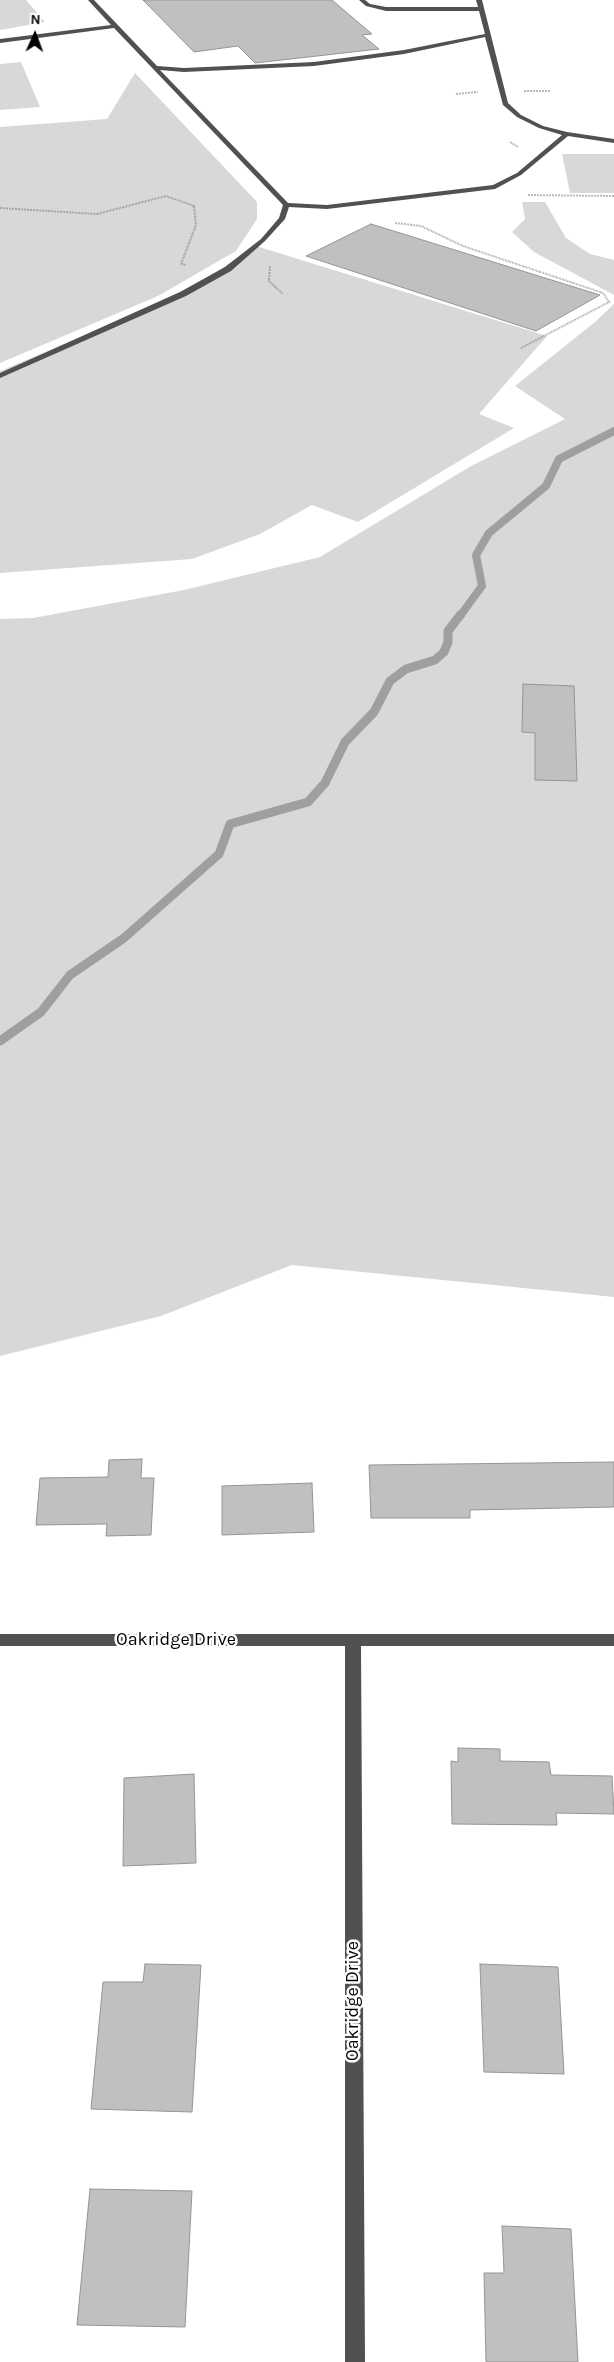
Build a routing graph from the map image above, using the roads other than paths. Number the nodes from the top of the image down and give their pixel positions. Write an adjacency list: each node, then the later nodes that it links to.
1 (90, 0): 5 (street)
2 (362, 0): 4 (street)
3 (479, 0): 4 (street)
4 (481, 9): 6 (street)
5 (115, 26): 7 (street); 8 (street)
6 (487, 35): 8 (street); 9 (street)
7 (0, 41)
8 (153, 67): 11 (street)
9 (567, 134): 10 (street); 11 (street)
10 (614, 141)
11 (286, 205): 12 (street)
12 (0, 376)
13 (0, 1640): 14 (street, Oakridge Drive)
14 (353, 1640): 15 (street, Oakridge Drive); 16 (street, Oakridge Drive)
15 (614, 1640)
16 (355, 2362)

